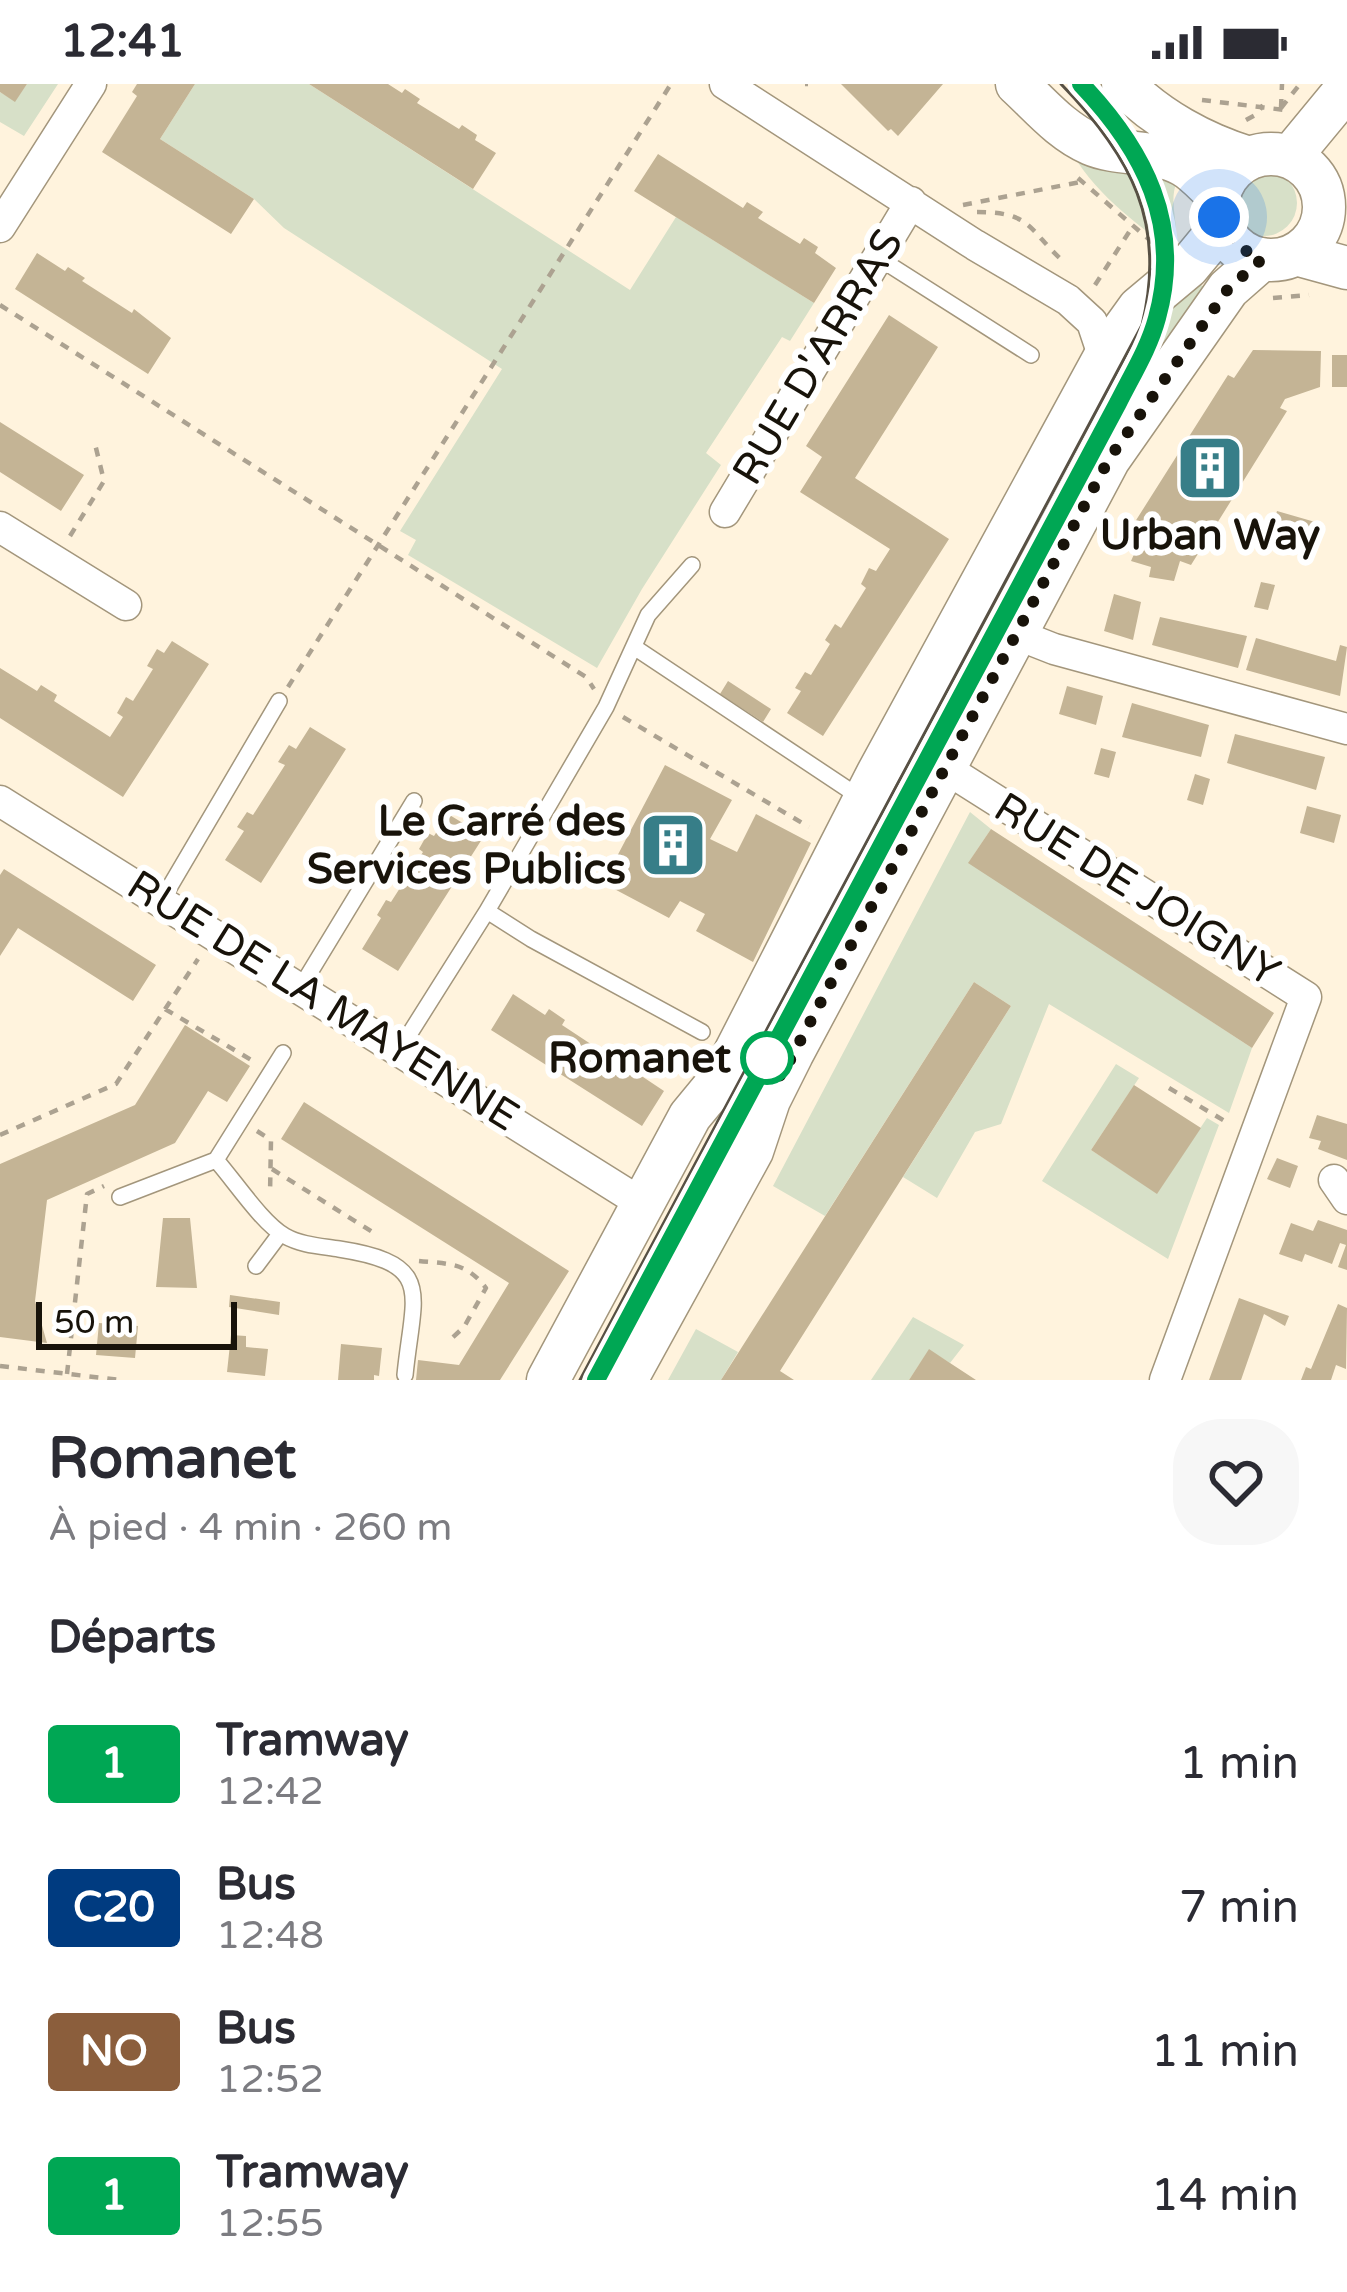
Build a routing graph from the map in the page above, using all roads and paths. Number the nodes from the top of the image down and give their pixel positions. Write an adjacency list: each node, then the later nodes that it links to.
1 (91, 84): 14 (street)
2 (671, 84): 29 (path)
3 (725, 84): 12 (street)
4 (1017, 84): 13 (main road)
5 (1123, 84): 11 (main road)
6 (1282, 84): 7 (path)
7 (1300, 84)
8 (1347, 88): 11 (main road)
9 (1347, 132): 11 (main road)
10 (1080, 182): 18 (path)
11 (1306, 189): 13 (main road); 17 (main road)
12 (911, 202): 16 (street, RUE D'ARRAS); 21 (street)
13 (1220, 211): 17 (main road); 22 (main road)
14 (0, 227)
15 (1132, 227): 21 (path)
16 (877, 257): 24 (lane); 27 (street, RUE D'ARRAS)
17 (1279, 257): 19 (main road); 33 (main road)
18 (1071, 267)
19 (1347, 268)
20 (1083, 276): 21 (path)
21 (1086, 297): 22 (path); 25 (street)
22 (1144, 303): 25 (main road)
23 (0, 305): 29 (path)
24 (1031, 355)
25 (1104, 358): 39 (main road)
26 (95, 443): 30 (path)
27 (725, 512)
28 (0, 527): 30 (street)
29 (379, 545): 35 (path); 36 (path)
30 (55, 561): 32 (street)
31 (692, 565): 34 (lane)
32 (126, 605)
33 (1016, 634): 37 (street); 38 (main road)
34 (634, 647): 36 (lane); 39 (lane)
35 (279, 701): 43 (lane)
36 (606, 707): 42 (path); 44 (lane)
37 (1347, 729)
38 (945, 767): 55 (street, RUE DE JOIGNY); 66 (main road)
39 (864, 800): 58 (main road)
40 (0, 801): 43 (street, RUE DE LA MAYENNE)
41 (414, 801): 46 (lane)
42 (822, 834)
43 (162, 900): 45 (street, RUE DE LA MAYENNE)
44 (488, 910): 48 (lane); 49 (lane)
45 (223, 940): 46 (street, RUE DE LA MAYENNE); 47 (path)
46 (301, 987): 49 (street, RUE DE LA MAYENNE)
47 (165, 1009): 51 (path); 54 (path)
48 (702, 1032)
49 (400, 1049): 58 (street, RUE DE LA MAYENNE)
50 (284, 1054): 53 (lane)
51 (256, 1063)
52 (1169, 1088): 55 (path)
53 (241, 1121): 56 (lane); 59 (path)
54 (0, 1135)
55 (1254, 1138): 67 (street)
56 (216, 1160): 57 (lane); 59 (lane)
57 (120, 1197)
58 (643, 1204): 65 (main road)
59 (258, 1208): 60 (lane)
60 (280, 1234): 61 (lane); 63 (lane)
61 (256, 1266)
62 (0, 1366): 64 (path)
63 (405, 1375)
64 (120, 1380)
65 (548, 1380)
66 (626, 1380)
67 (1165, 1380)

